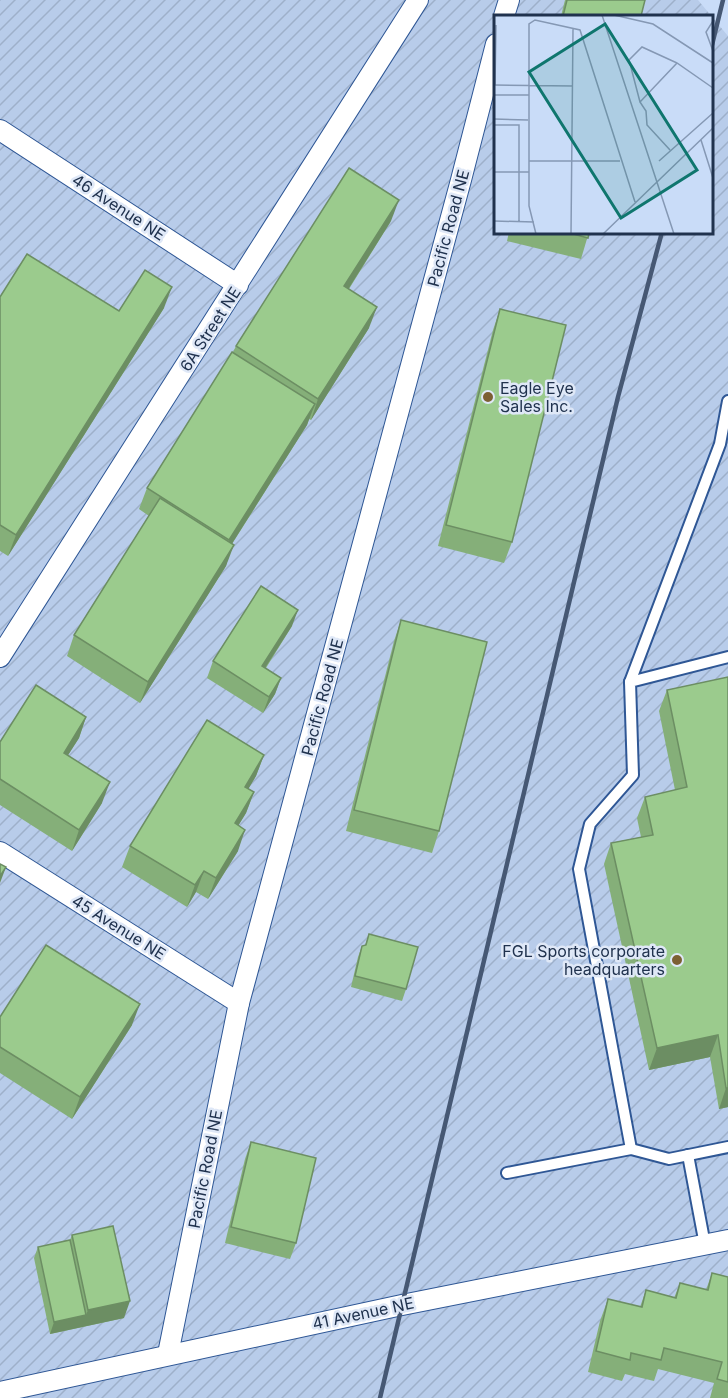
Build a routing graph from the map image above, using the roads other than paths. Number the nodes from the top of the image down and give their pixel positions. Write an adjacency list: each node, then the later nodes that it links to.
1 (418, 0): 6 (street, 6A Street NE)
2 (509, 0): 3 (street)
3 (504, 15)
4 (494, 49): 12 (street, Pacific Road NE)
5 (0, 130): 6 (street, 46 Avenue NE)
6 (238, 285): 8 (street, 6A Street NE)
7 (728, 401): 10 (lane)
8 (0, 657)
9 (728, 657): 10 (lane)
10 (630, 682): 14 (lane)
11 (0, 852): 12 (street, 45 Avenue NE)
12 (239, 1003): 19 (street, Pacific Road NE)
13 (728, 1147): 15 (lane)
14 (632, 1149): 15 (lane); 16 (lane)
15 (688, 1155): 18 (lane)
16 (507, 1173)
17 (728, 1240): 18 (street, 41 Avenue NE)
18 (705, 1245): 19 (street, 41 Avenue NE)
19 (168, 1354): 20 (street, 41 Avenue NE)
20 (0, 1392)

